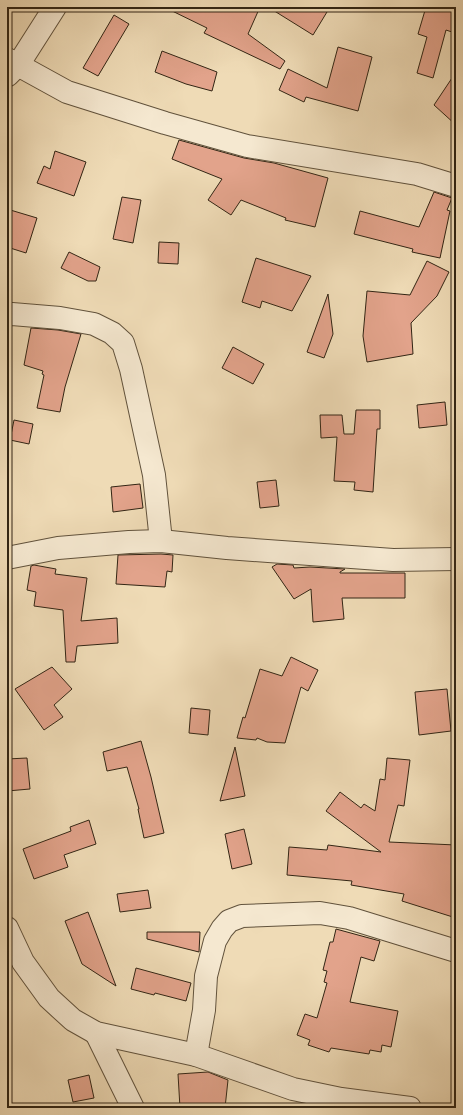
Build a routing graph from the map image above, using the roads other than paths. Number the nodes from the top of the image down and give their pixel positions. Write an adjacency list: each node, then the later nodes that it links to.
1 (55, 7): 2 (street)
2 (11, 67): 3 (street)
3 (456, 186)
4 (7, 315): 5 (street)
5 (161, 541): 6 (street); 7 (street)
6 (7, 558)
7 (456, 558)
8 (7, 928): 10 (street)
9 (456, 951): 11 (street)
10 (96, 1033): 11 (street); 12 (street)
11 (196, 1055): 13 (street)
12 (132, 1108)
13 (410, 1108)

